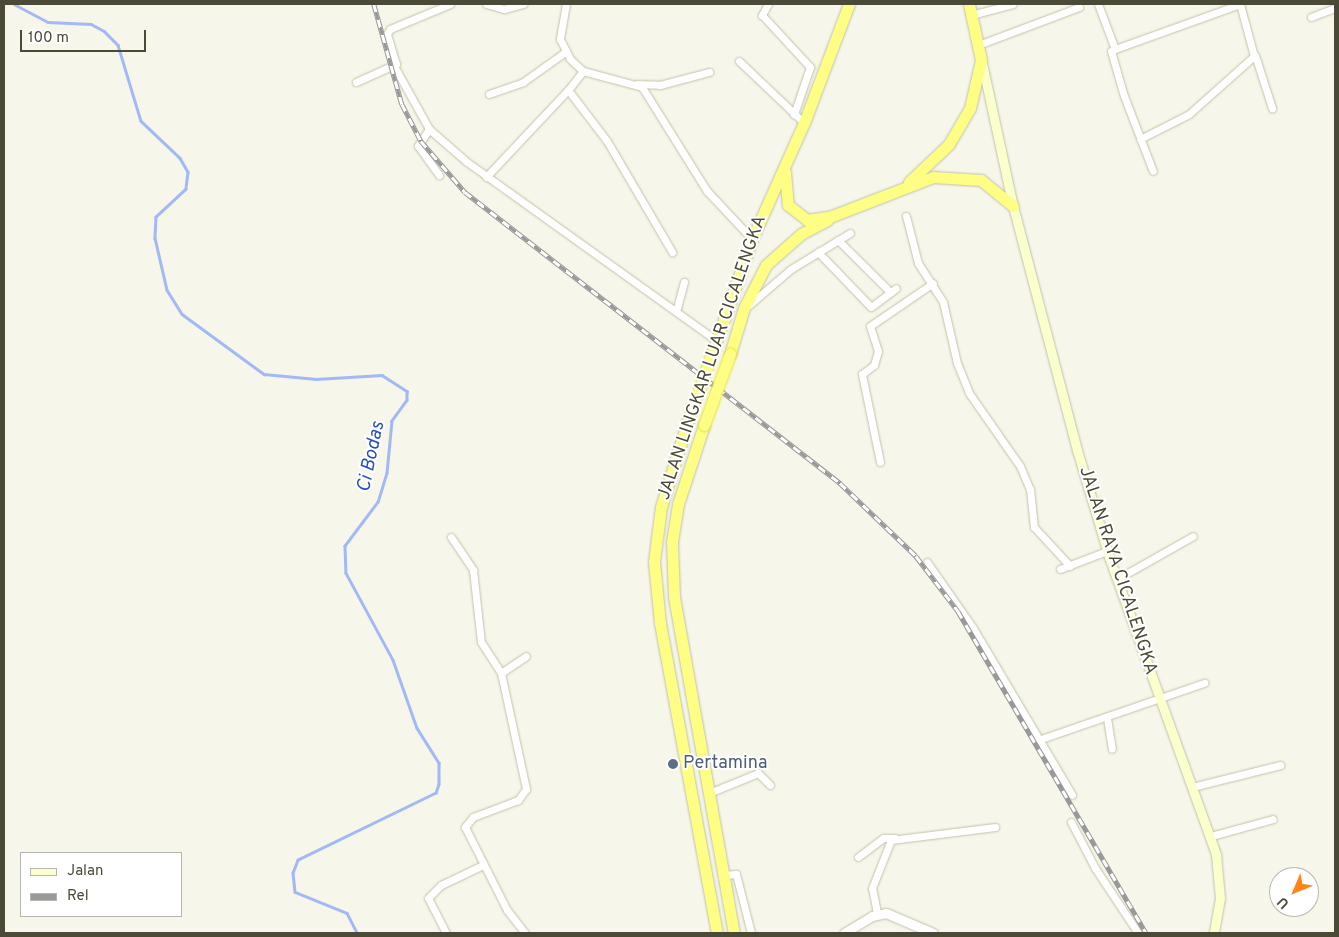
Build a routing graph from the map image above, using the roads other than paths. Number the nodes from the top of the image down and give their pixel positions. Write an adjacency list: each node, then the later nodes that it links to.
1 (450, 4): 20 (street)
2 (486, 4): 3 (street)
3 (523, 4)
4 (566, 4): 16 (street)
5 (768, 4): 28 (street)
6 (849, 4): 29 (highway, JALAN LINGKAR LUAR CICALENGKA)
7 (1013, 4): 12 (street)
8 (1098, 4): 15 (street)
9 (1240, 4): 15 (street); 17 (street)
10 (1079, 7): 14 (street)
11 (1335, 8): 13 (street)
12 (970, 9): 14 (highway)
13 (1311, 17)
14 (978, 45): 19 (highway)
15 (1115, 49): 31 (street)
16 (565, 52): 21 (street); 26 (street)
17 (1255, 55): 27 (street); 31 (street)
18 (739, 60): 28 (street)
19 (981, 60): 36 (highway); 37 (main road, JALAN RAYA CICALENGKA)
20 (394, 66): 23 (street); 30 (street)
21 (583, 71): 24 (street); 25 (street)
22 (709, 72): 24 (street)
23 (356, 82)
24 (637, 84): 41 (street)
25 (568, 90): 35 (street); 43 (street)
26 (489, 94)
27 (1272, 108)
28 (794, 114): 29 (street)
29 (804, 123): 32 (highway, JALAN LINGKAR LUAR CICALENGKA)
30 (429, 129): 34 (street); 35 (street)
31 (1140, 140): 33 (street)
32 (785, 166): 38 (highway); 41 (highway, JALAN LINGKAR LUAR CICALENGKA)
33 (1153, 171)
34 (439, 175)
35 (486, 176): 47 (street)
36 (906, 185): 37 (highway); 38 (highway)
37 (1013, 206): 53 (main road, JALAN RAYA CICALENGKA)
38 (832, 216): 48 (highway, JALAN LINGKAR LUAR CICALENGKA)
39 (906, 216): 46 (street)
40 (850, 233): 42 (street)
41 (752, 240): 49 (highway, JALAN LINGKAR LUAR CICALENGKA)
42 (838, 240): 44 (street); 44 (street)
43 (672, 252)
44 (818, 252): 48 (street)
45 (684, 282): 47 (street)
46 (934, 283): 50 (street); 55 (street)
47 (677, 308): 49 (street)
48 (744, 308): 68 (highway, JALAN LINGKAR LUAR CICALENGKA, bridge)
49 (715, 345): 81 (highway, JALAN LINGKAR LUAR CICALENGKA, bridge)
50 (880, 462)
51 (1193, 536): 57 (street)
52 (451, 538): 59 (street)
53 (1107, 551): 55 (street); 57 (main road, JALAN RAYA CICALENGKA)
54 (927, 562): 63 (street)
55 (1070, 566): 56 (street)
56 (1060, 568)
57 (1117, 579): 61 (main road, JALAN RAYA CICALENGKA)
58 (526, 656): 59 (street)
59 (501, 673): 76 (street)
60 (1204, 683): 61 (street)
61 (1161, 700): 62 (street); 67 (main road, JALAN RAYA CICALENGKA)
62 (1107, 718): 63 (street); 64 (street)
63 (1038, 740): 69 (street)
64 (1112, 749)
65 (1280, 765): 67 (street)
66 (770, 785): 68 (street)
67 (1192, 787): 73 (main road, JALAN RAYA CICALENGKA)
68 (708, 792): 77 (highway, JALAN LINGKAR LUAR CICALENGKA)
69 (1072, 796)
70 (1273, 819): 73 (street)
71 (1071, 822): 86 (street)
72 (995, 827): 74 (street)
73 (1211, 836): 87 (main road, JALAN RAYA CICALENGKA)
74 (895, 838): 75 (street); 78 (street)
75 (858, 857)
76 (483, 865): 79 (street); 80 (street)
77 (723, 875): 82 (highway, JALAN LINGKAR LUAR CICALENGKA); 83 (street)
78 (877, 913): 84 (street); 85 (street)
79 (446, 933)
80 (526, 933)
81 (717, 933)
82 (734, 933)
83 (751, 933)
84 (844, 933)
85 (933, 933)
86 (1138, 933)
87 (1214, 933)

